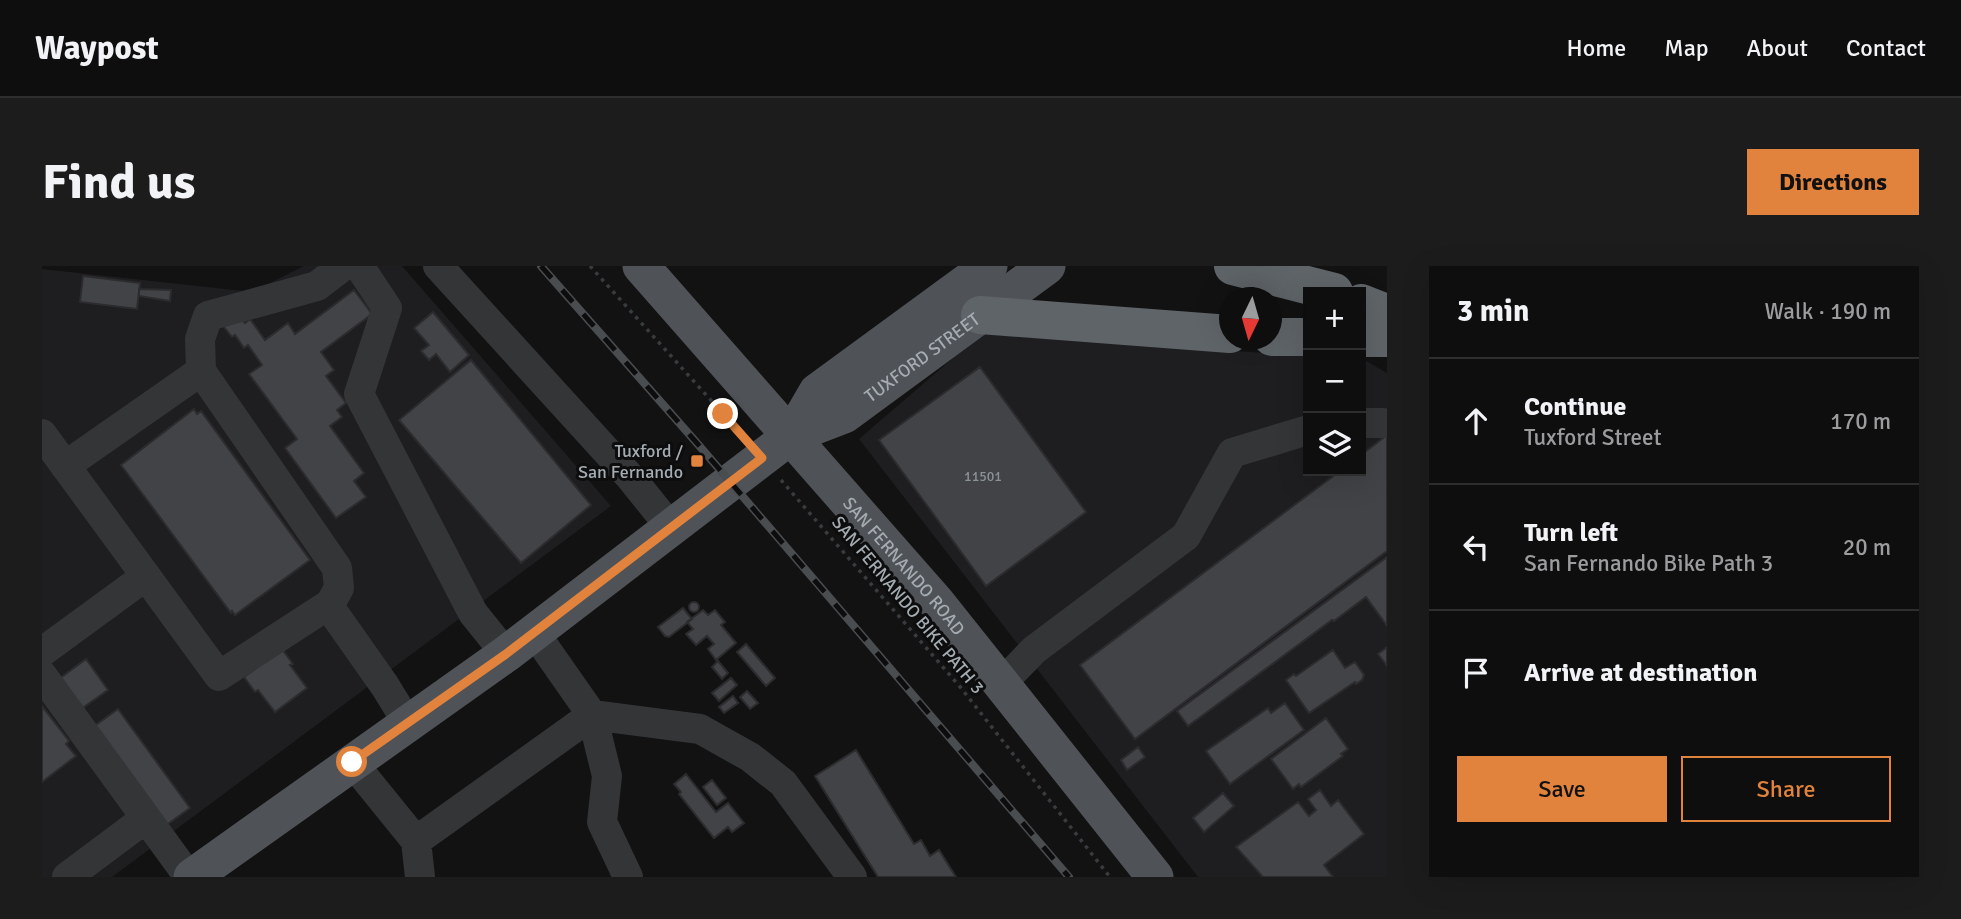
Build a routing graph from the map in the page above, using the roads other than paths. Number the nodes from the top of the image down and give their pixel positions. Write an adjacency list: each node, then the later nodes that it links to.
1 (343, 266): 17 (street)
2 (359, 266): 27 (street)
3 (438, 266): 22 (street)
4 (641, 266): 20 (main road, SAN FERNANDO ROAD)
5 (989, 266): 20 (main road, TUXFORD STREET)
6 (1046, 266): 11 (main road, TUXFORD STREET)
7 (1233, 266): 8 (highway)
8 (1312, 287)
9 (1366, 305): 10 (highway)
10 (1387, 313)
11 (980, 315): 12 (highway); 20 (main road, TUXFORD STREET)
12 (1219, 333)
13 (1282, 337): 14 (highway)
14 (1303, 337)
15 (1366, 338): 16 (highway)
16 (1387, 338)
17 (201, 371): 21 (street); 24 (street)
18 (1303, 432): 29 (street)
19 (42, 434): 21 (street)
20 (792, 435): 22 (main road, TUXFORD STREET); 29 (main road, SAN FERNANDO ROAD)
21 (65, 466): 23 (street)
22 (672, 529): 25 (main road, TUXFORD STREET)
23 (146, 576): 24 (street); 26 (street)
24 (329, 606): 31 (street)
25 (534, 632): 27 (main road, TUXFORD STREET); 30 (street)
26 (42, 652)
27 (506, 654): 31 (main road, TUXFORD STREET)
28 (42, 675): 33 (street)
29 (1002, 683): 40 (main road, SAN FERNANDO ROAD)
30 (592, 715): 34 (street); 38 (street); 39 (street)
31 (407, 722): 32 (main road, TUXFORD STREET)
32 (352, 762): 34 (street); 36 (main road, TUXFORD STREET)
33 (150, 823): 35 (street); 36 (street)
34 (416, 841): 37 (street)
35 (67, 877)
36 (190, 877)
37 (420, 877)
38 (628, 877)
39 (852, 877)
40 (1155, 877)

